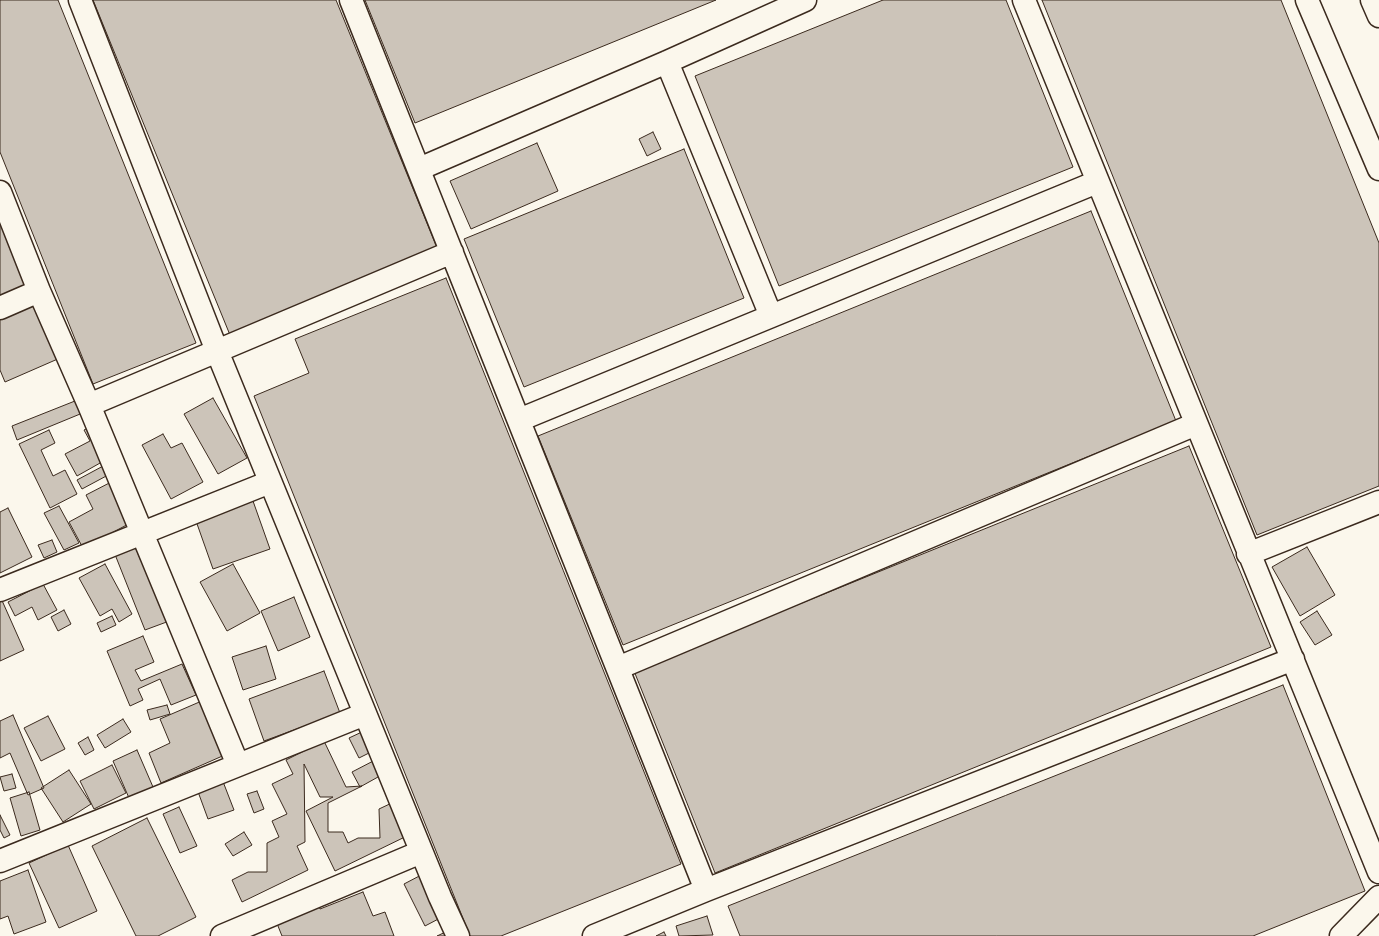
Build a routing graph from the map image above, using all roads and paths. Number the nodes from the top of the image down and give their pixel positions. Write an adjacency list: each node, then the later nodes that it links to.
1 (80, 0): 17 (street)
2 (351, 0): 9 (street)
3 (805, 0): 8 (street)
4 (1024, 0): 11 (street)
5 (1307, 0): 10 (street)
6 (1372, 0): 7 (street)
7 (1379, 16)
8 (667, 62): 9 (street); 16 (street)
9 (419, 169): 13 (street)
10 (1379, 169)
11 (1097, 182): 16 (street); 20 (street)
12 (0, 192): 14 (street)
13 (452, 252): 17 (street); 19 (street)
14 (39, 291): 15 (street); 18 (street)
15 (0, 308)
16 (771, 316): 19 (street)
17 (217, 351): 18 (street); 21 (street)
18 (89, 405): 23 (street)
19 (518, 420): 27 (street)
20 (1196, 424): 24 (street); 27 (street)
21 (270, 482): 23 (street); 28 (street)
22 (1379, 502): 24 (street)
23 (142, 533): 25 (street); 29 (street)
24 (1248, 554): 26 (street)
25 (0, 590)
26 (1293, 659): 32 (street); 33 (street)
27 (618, 668): 33 (street)
28 (365, 714): 29 (street); 30 (street)
29 (238, 765): 31 (street)
30 (421, 852): 35 (street); 36 (street)
31 (0, 861)
32 (1379, 872)
33 (706, 890): 37 (street)
34 (1379, 897): 38 (street)
35 (222, 936)
36 (458, 936)
37 (594, 936)
38 (1341, 936)

